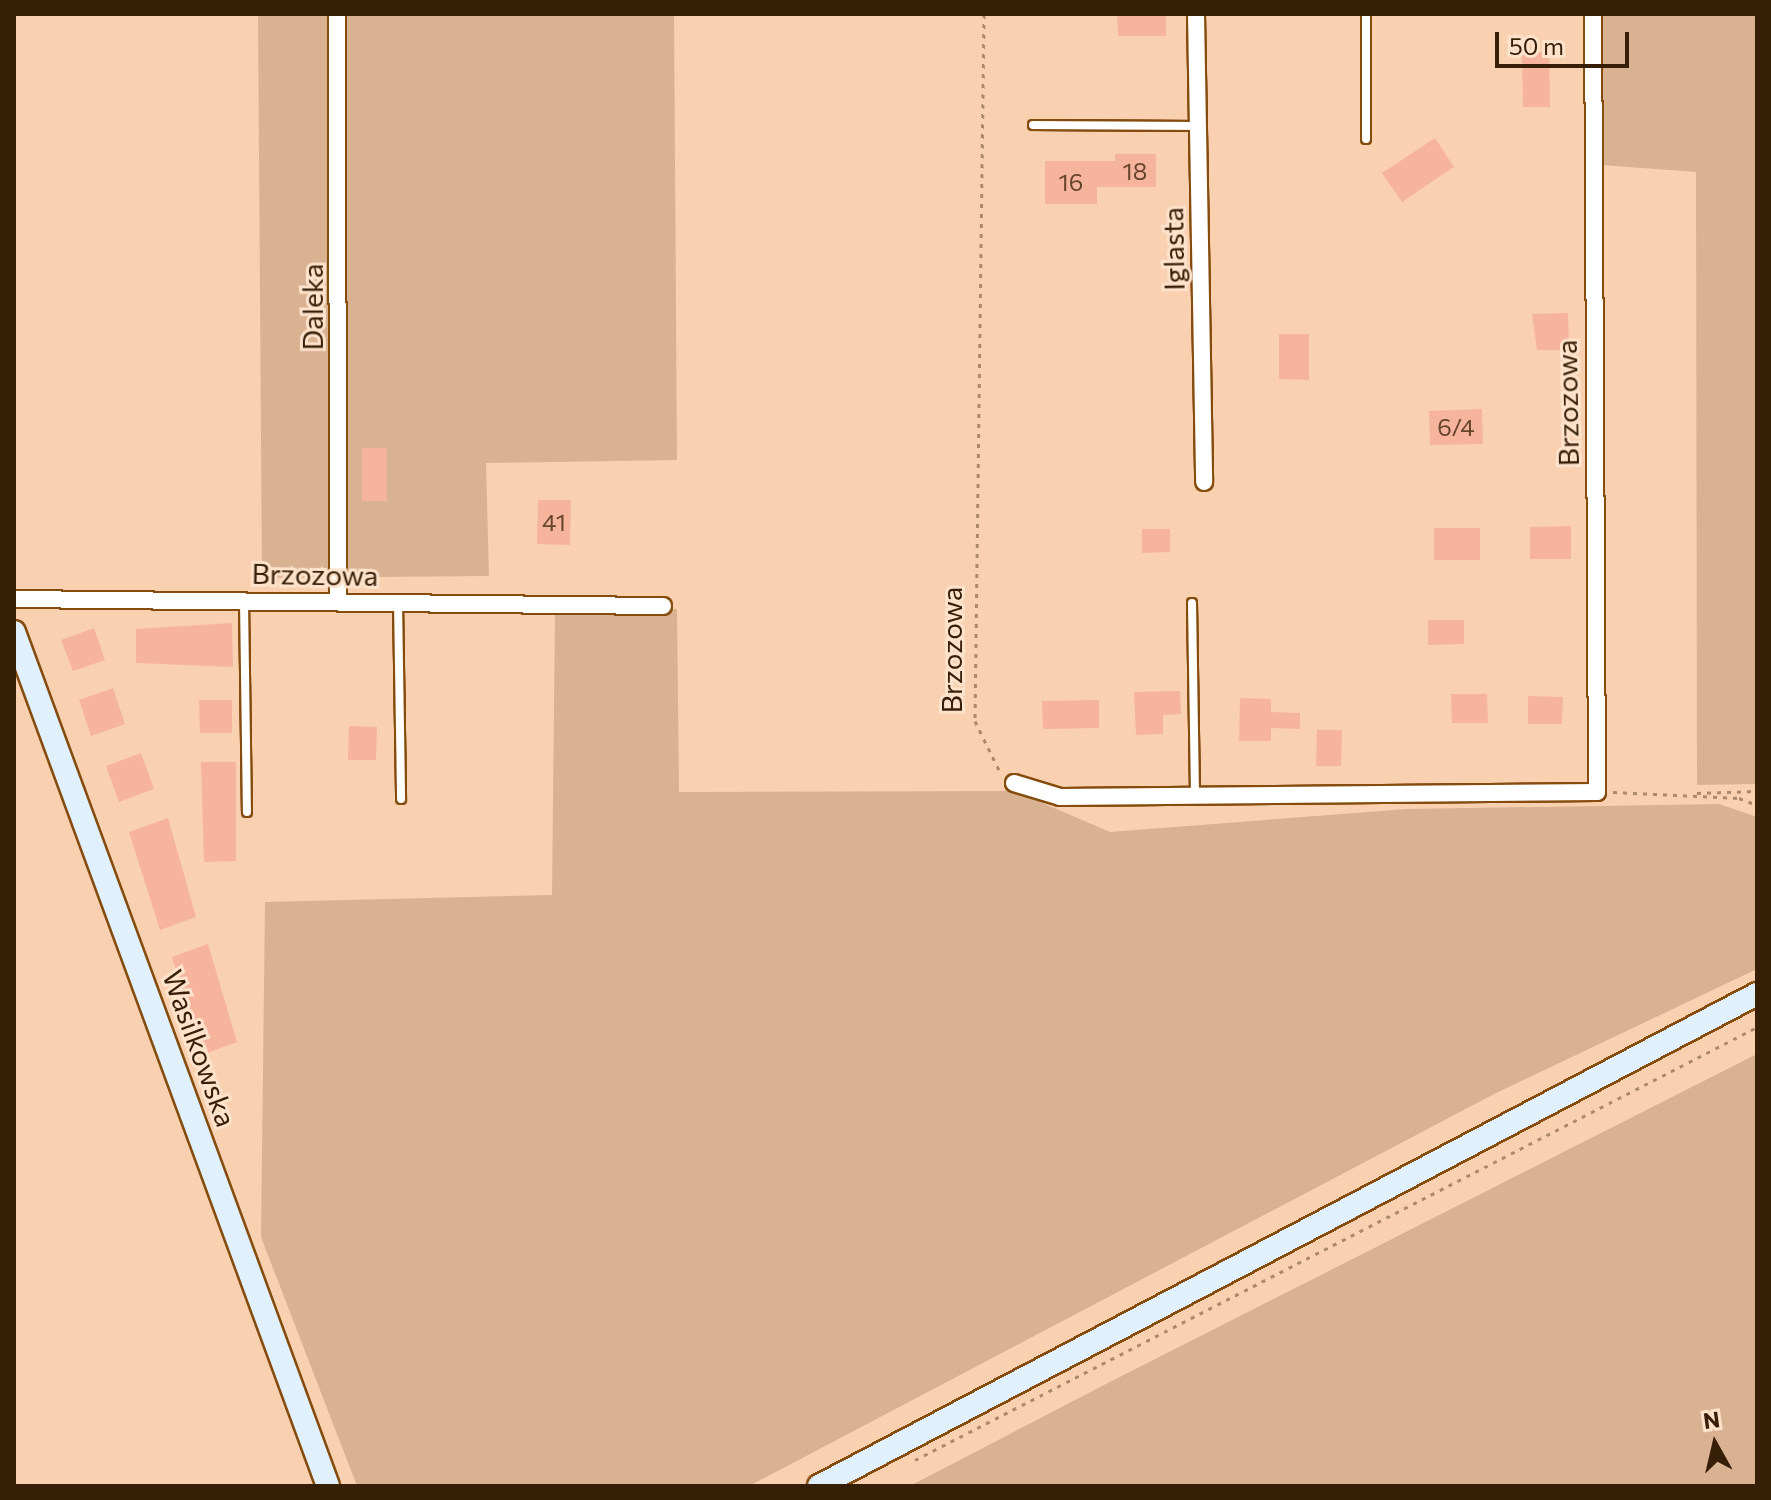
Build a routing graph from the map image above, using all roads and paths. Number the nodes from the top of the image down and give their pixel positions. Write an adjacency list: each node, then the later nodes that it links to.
1 (337, 14): 12 (street, Daleka)
2 (984, 14): 17 (path, Brzozowa)
3 (1196, 14): 7 (street, Iglasta)
4 (1366, 14): 8 (lane)
5 (1593, 14): 19 (street, Brzozowa)
6 (1033, 125): 7 (lane)
7 (1197, 126): 9 (street, Iglasta)
8 (1366, 139)
9 (1204, 482)
10 (14, 599): 11 (street, Brzozowa)
11 (244, 599): 12 (street, Brzozowa); 24 (lane)
12 (338, 600): 13 (street, Brzozowa)
13 (398, 601): 15 (street, Brzozowa); 22 (lane)
14 (1192, 603): 21 (lane)
15 (663, 606)
16 (14, 632): 28 (main road, Wasilkowska)
17 (1014, 783): 21 (street)
18 (1757, 791): 20 (path)
19 (1597, 792): 20 (path); 21 (street)
20 (1683, 793): 23 (path)
21 (1195, 794)
22 (401, 799)
23 (1757, 805)
24 (247, 812)
25 (1757, 994): 29 (main road)
26 (1757, 1027): 27 (path)
27 (907, 1463)
28 (328, 1486)
29 (819, 1486)

